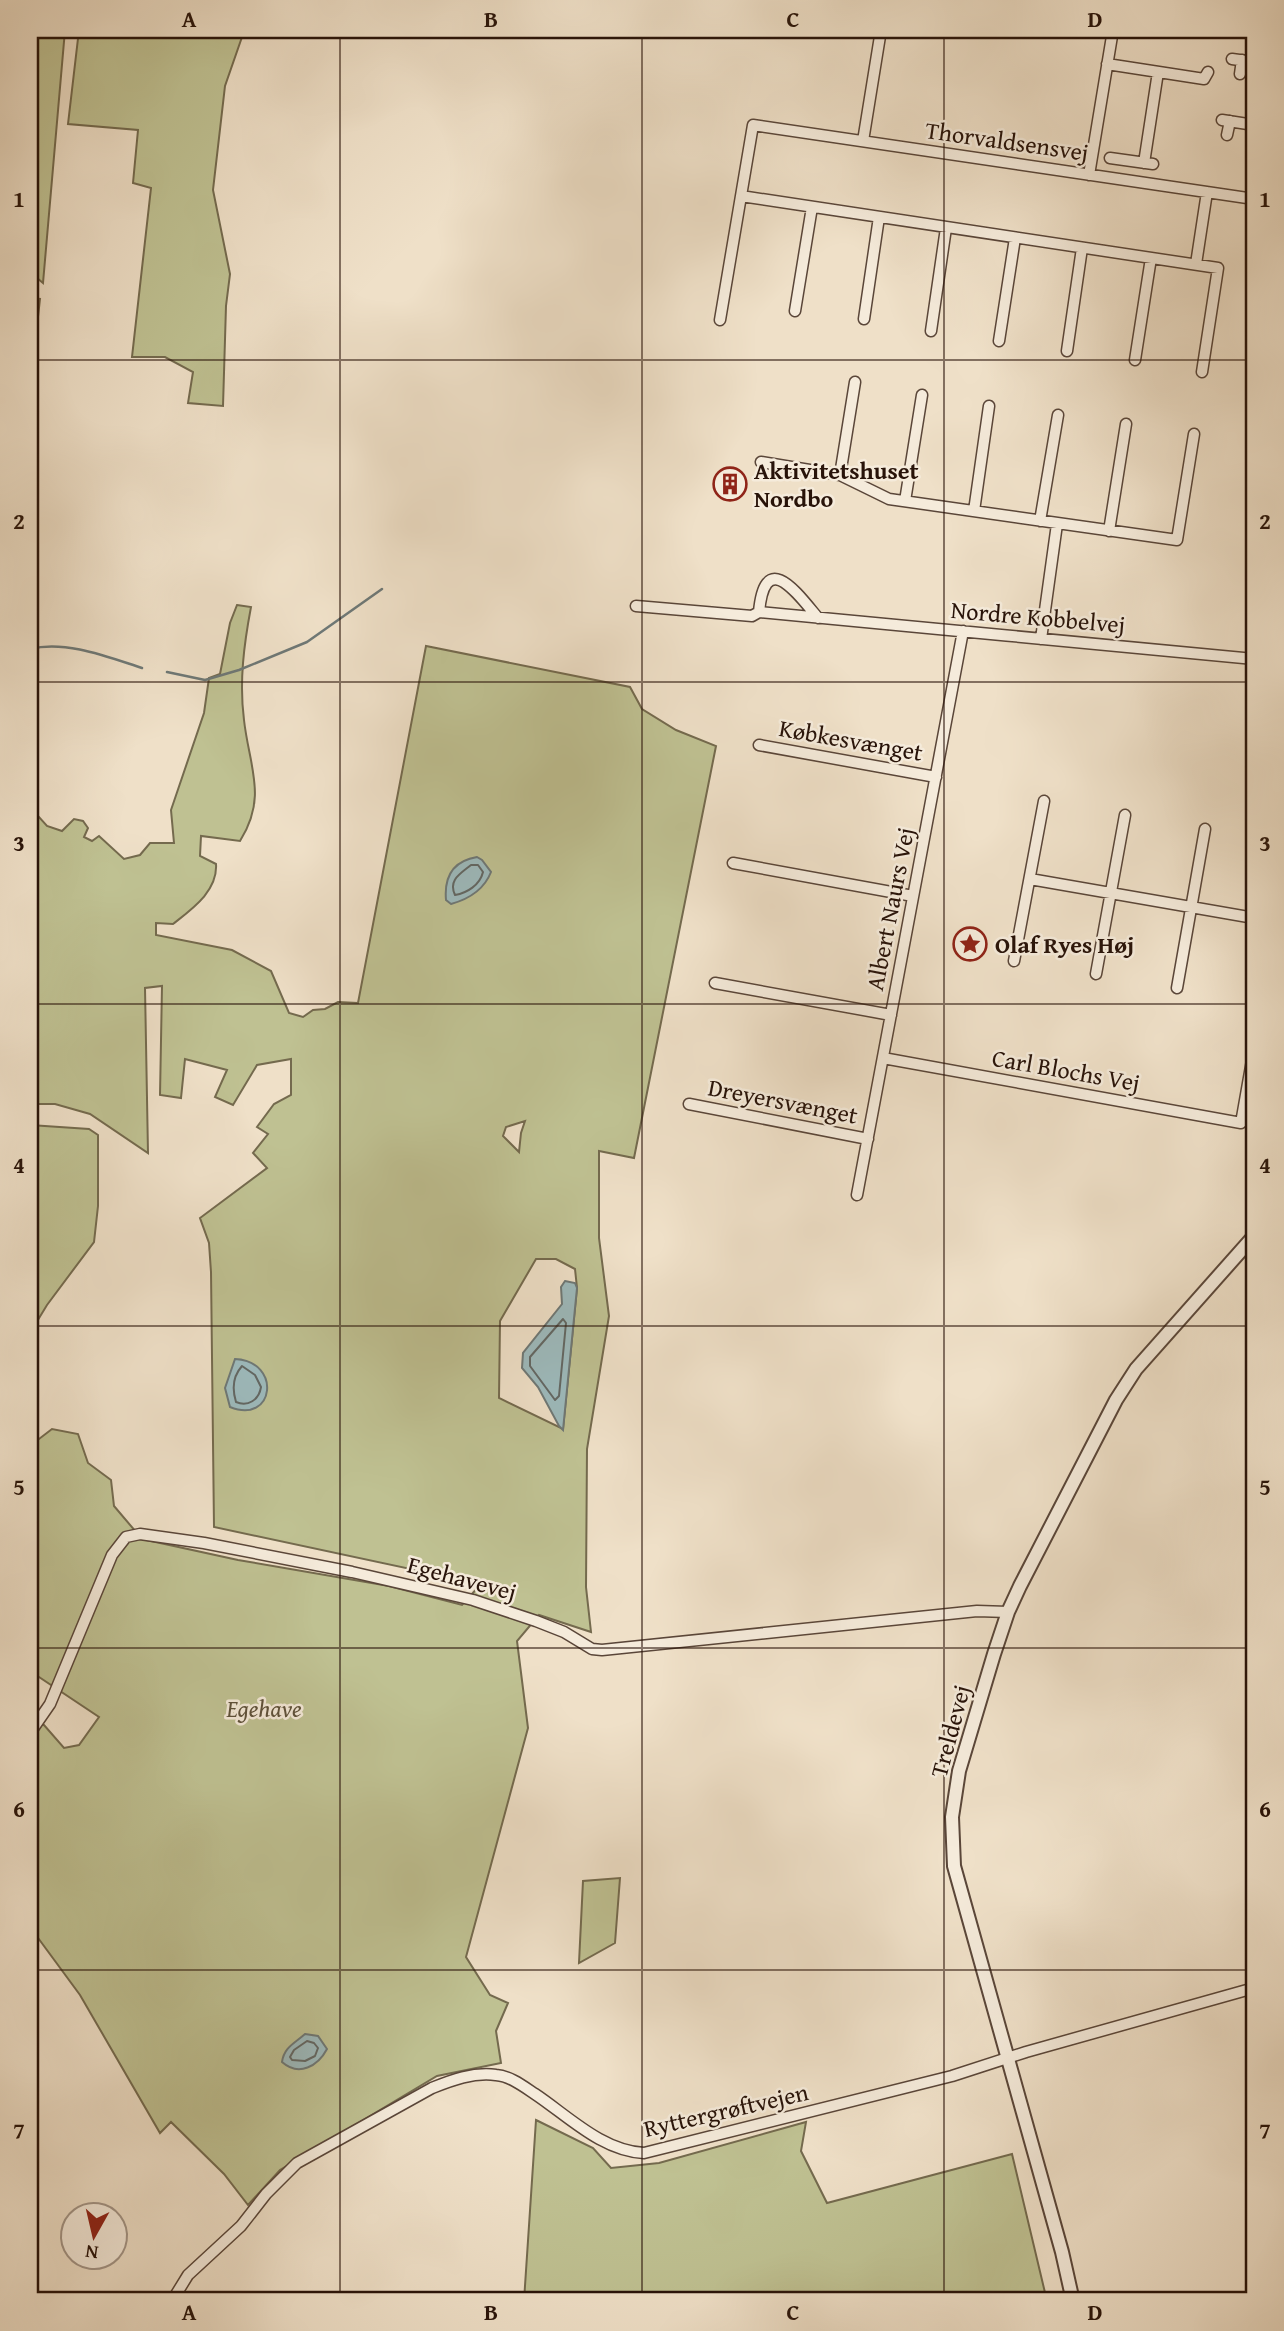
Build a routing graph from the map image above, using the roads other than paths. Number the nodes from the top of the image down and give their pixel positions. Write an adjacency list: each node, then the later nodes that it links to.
1 (881, 30): 11 (street)
2 (1090, 30): 3 (street)
3 (1113, 32): 5 (street)
4 (1254, 62): 8 (street)
5 (1107, 64): 6 (street); 13 (street)
6 (1158, 72): 7 (street); 12 (street)
7 (1208, 72)
8 (1240, 74)
9 (1254, 125): 10 (street)
10 (1227, 135)
11 (863, 141): 13 (street, Thorvaldsensvej); 15 (street, Thorvaldsensvej)
12 (1110, 158)
13 (1089, 175): 14 (street, Thorvaldsensvej)
14 (1207, 192): 16 (street, Thorvaldsensvej); 23 (street)
15 (741, 197): 17 (street); 26 (street)
16 (1254, 199)
17 (812, 207): 18 (street); 24 (street)
18 (879, 217): 19 (street); 25 (street)
19 (946, 228): 20 (street); 27 (street)
20 (1015, 238): 21 (street); 28 (street)
21 (1082, 248): 22 (street); 29 (street)
22 (1151, 258): 23 (street); 30 (street)
23 (1196, 264): 31 (street)
24 (795, 311)
25 (864, 318)
26 (720, 320)
27 (931, 331)
28 (999, 341)
29 (1068, 351)
30 (1135, 360)
31 (1200, 364)
32 (855, 382): 35 (street)
33 (840, 394): 35 (street)
34 (922, 395): 42 (street)
35 (853, 396): 41 (street)
36 (989, 406): 43 (street)
37 (1058, 415): 44 (street)
38 (1126, 424): 46 (street)
39 (1194, 434): 46 (street)
40 (761, 462): 41 (street)
41 (840, 475): 42 (street)
42 (905, 501): 43 (street)
43 (974, 511): 44 (street)
44 (1040, 521): 45 (street)
45 (1057, 524): 46 (street); 51 (street)
46 (1109, 531)
47 (636, 606): 48 (street, Nordre Kobbelvej)
48 (759, 612): 49 (street, Nordre Kobbelvej); 49 (street)
49 (818, 618): 50 (street, Nordre Kobbelvej)
50 (963, 631): 51 (street, Nordre Kobbelvej); 54 (street, Albert Naurs Vej)
51 (1041, 639): 52 (street, Nordre Kobbelvej)
52 (1254, 659)
53 (759, 745): 54 (street, Købkesvænget)
54 (936, 777): 61 (street, Albert Naurs Vej)
55 (1044, 801): 59 (street)
56 (1125, 815): 60 (street)
57 (1205, 829): 62 (street)
58 (733, 863): 61 (street)
59 (1030, 879): 60 (street); 64 (street)
60 (1110, 893): 62 (street); 65 (street)
61 (913, 896): 68 (street, Albert Naurs Vej)
62 (1192, 907): 63 (street); 67 (street)
63 (1254, 918)
64 (1014, 961)
65 (1096, 974)
66 (715, 983): 68 (street)
67 (1177, 988)
68 (891, 1016): 70 (street, Albert Naurs Vej)
69 (1254, 1049): 70 (street, Carl Blochs Vej)
70 (883, 1058): 72 (street, Albert Naurs Vej)
71 (689, 1104): 72 (street, Dreyersvænget)
72 (868, 1139): 73 (street, Albert Naurs Vej)
73 (857, 1195)
74 (1254, 1236): 75 (street, Treldevej)
75 (1008, 1612): 76 (street, Egehavevej); 78 (street, Treldevej)
76 (30, 1740)
77 (1254, 1988): 78 (street, Ryttergrøftvejen)
78 (1008, 2058): 79 (street, Ryttergrøftvejen); 80 (street, Treldevej)
79 (172, 2301)
80 (1073, 2301)

